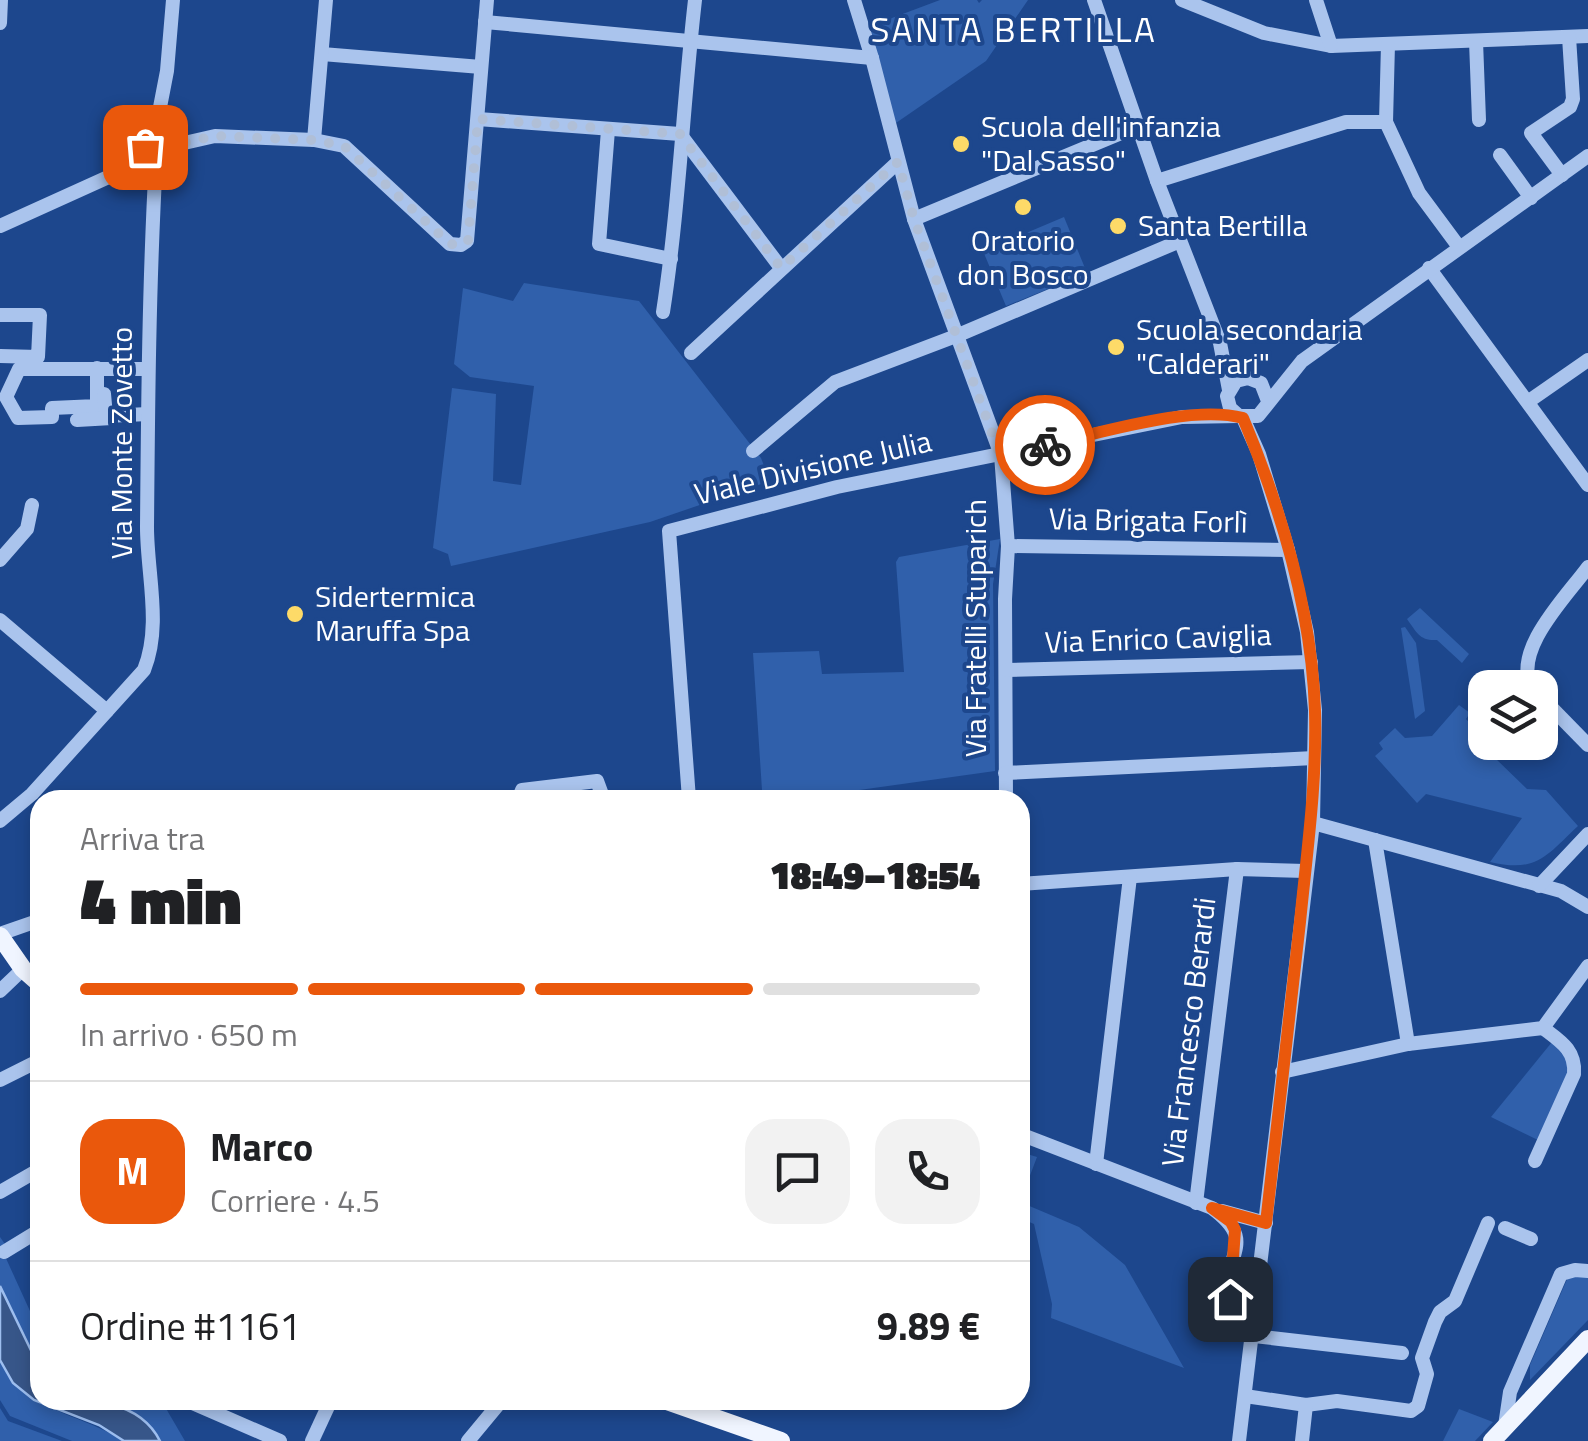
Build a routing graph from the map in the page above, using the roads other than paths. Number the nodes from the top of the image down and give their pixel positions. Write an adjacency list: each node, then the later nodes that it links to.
1 (2, 0): 11 (street)
2 (173, 0): 26 (street)
3 (326, 0): 18 (street)
4 (487, 0): 10 (street)
5 (695, 0): 15 (street)
6 (854, 0): 19 (street, Via Fratelli Stuparich)
7 (1094, 0): 24 (street)
8 (1182, 0): 17 (street)
9 (1316, 0): 17 (street)
10 (485, 22): 15 (street); 20 (street)
11 (0, 23)
12 (1588, 36): 13 (street)
13 (1569, 37): 14 (street); 35 (street)
14 (1476, 40): 16 (street); 22 (street)
15 (690, 44): 19 (street); 27 (street)
16 (1388, 44): 17 (street); 23 (street)
17 (1332, 46)
18 (322, 54): 20 (street); 28 (street)
19 (872, 58): 33 (street, Via Fratelli Stuparich)
20 (482, 66): 21 (street)
21 (478, 119): 25 (street); 28 (street)
22 (1479, 120)
23 (1386, 122): 36 (street); 42 (street)
24 (1138, 126): 36 (street); 39 (street)
25 (608, 130): 27 (street); 43 (street)
26 (155, 134): 29 (street); 31 (street)
27 (680, 134): 43 (street); 44 (street)
28 (314, 140): 29 (street)
29 (171, 146): 31 (street)
30 (1500, 155): 38 (street)
31 (152, 156): 34 (street); 37 (street, Via Monte Zovetto)
32 (1588, 156): 35 (street)
33 (898, 162): 39 (street, Via Fratelli Stuparich); 44 (street)
34 (115, 174): 37 (street); 40 (street)
35 (1562, 175): 38 (street)
36 (1156, 181): 41 (street)
37 (154, 186): 55 (street, Via Monte Zovetto)
38 (1530, 198): 42 (street)
39 (914, 219): 48 (street, Via Fratelli Stuparich)
40 (1, 224)
41 (1180, 240): 48 (street); 49 (street)
42 (1459, 247): 45 (street)
43 (672, 259): 46 (street)
44 (781, 268): 50 (street)
45 (1429, 268): 53 (street); 58 (street)
46 (664, 312)
47 (0, 315): 51 (street)
48 (956, 336): 64 (street); 66 (street, Via Fratelli Stuparich)
49 (1220, 343): 56 (street); 57 (street)
50 (691, 352)
51 (0, 356)
52 (1588, 360): 58 (street)
53 (1296, 367): 56 (street); 59 (street)
54 (100, 368): 54 (street); 55 (street); 60 (street)
55 (148, 369): 60 (street, Via Monte Zovetto)
56 (1251, 378): 57 (street); 59 (street)
57 (1228, 393): 61 (street, Viale Divisione Julia); 62 (street)
58 (1529, 401): 67 (street)
59 (1265, 406): 62 (street); 65 (street)
60 (148, 415): 63 (street); 77 (street, Via Monte Zovetto)
61 (1182, 416): 62 (street, Viale Divisione Julia); 66 (street, Viale Divisione Julia)
62 (1241, 417): 65 (street)
63 (77, 420)
64 (752, 451)
65 (1259, 454): 70 (street)
66 (1000, 455): 69 (street, Via Fratelli Stuparich); 85 (street, Viale Divisione Julia)
67 (1588, 485)
68 (32, 505): 71 (street)
69 (1008, 546): 70 (street, Via Brigata Forlì); 75 (street, Via Fratelli Stuparich)
70 (1288, 550): 74 (street)
71 (0, 560)
72 (1588, 567): 76 (street)
73 (0, 620): 77 (street)
74 (1311, 662): 75 (street, Via Enrico Caviglia); 80 (street)
75 (1006, 670): 81 (street, Via Fratelli Stuparich)
76 (1527, 670)
77 (107, 711): 82 (street, Via Monte Zovetto)
78 (1558, 714): 79 (street)
79 (1588, 745)
80 (1314, 758): 81 (street); 89 (street)
81 (1005, 773): 86 (street, Via Fratelli Stuparich)
82 (36, 790)
83 (522, 790): 84 (street)
84 (600, 790)
85 (688, 790)
86 (1006, 790)
87 (30, 796): 88 (street, Via Monte Zovetto)
88 (0, 821)
89 (1312, 823): 91 (street); 93 (street)
90 (1588, 834): 96 (street)
91 (1375, 840): 96 (street); 105 (street)
92 (1237, 869): 93 (street); 94 (street); 114 (street, Via Francesco Berardi)
93 (1306, 871): 107 (street)
94 (1130, 877): 95 (street); 111 (street)
95 (1030, 883)
96 (1540, 886): 97 (street)
97 (1588, 907)
98 (30, 924): 99 (street)
99 (0, 935): 101 (main road)
100 (1588, 966): 104 (street)
101 (23, 969): 102 (main road); 103 (street)
102 (30, 975)
103 (0, 991)
104 (1543, 1028): 105 (street); 110 (street)
105 (1408, 1044): 107 (street)
106 (30, 1065): 108 (street)
107 (1282, 1072): 116 (street)
108 (0, 1080)
109 (1030, 1138): 111 (street)
110 (1535, 1161)
111 (1096, 1164): 114 (street)
112 (30, 1175): 113 (street)
113 (0, 1192)
114 (1196, 1202): 115 (street)
115 (1212, 1208): 116 (street); 123 (street)
116 (1266, 1223): 123 (street)
117 (1488, 1223): 127 (street)
118 (1504, 1228): 120 (street)
119 (30, 1236): 121 (street)
120 (1531, 1239)
121 (4, 1252)
122 (1588, 1271): 132 (street)
123 (1254, 1336): 125 (street); 126 (street)
124 (1588, 1339): 132 (main road)
125 (1402, 1353)
126 (1245, 1396): 127 (street); 137 (street)
127 (1306, 1405): 138 (street)
128 (207, 1410): 133 (street)
129 (326, 1410): 134 (street)
130 (494, 1410): 135 (street)
131 (692, 1410): 136 (main road)
132 (1498, 1434)
133 (280, 1441)
134 (312, 1441)
135 (468, 1441)
136 (780, 1441)
137 (1240, 1441)
138 (1302, 1441)

